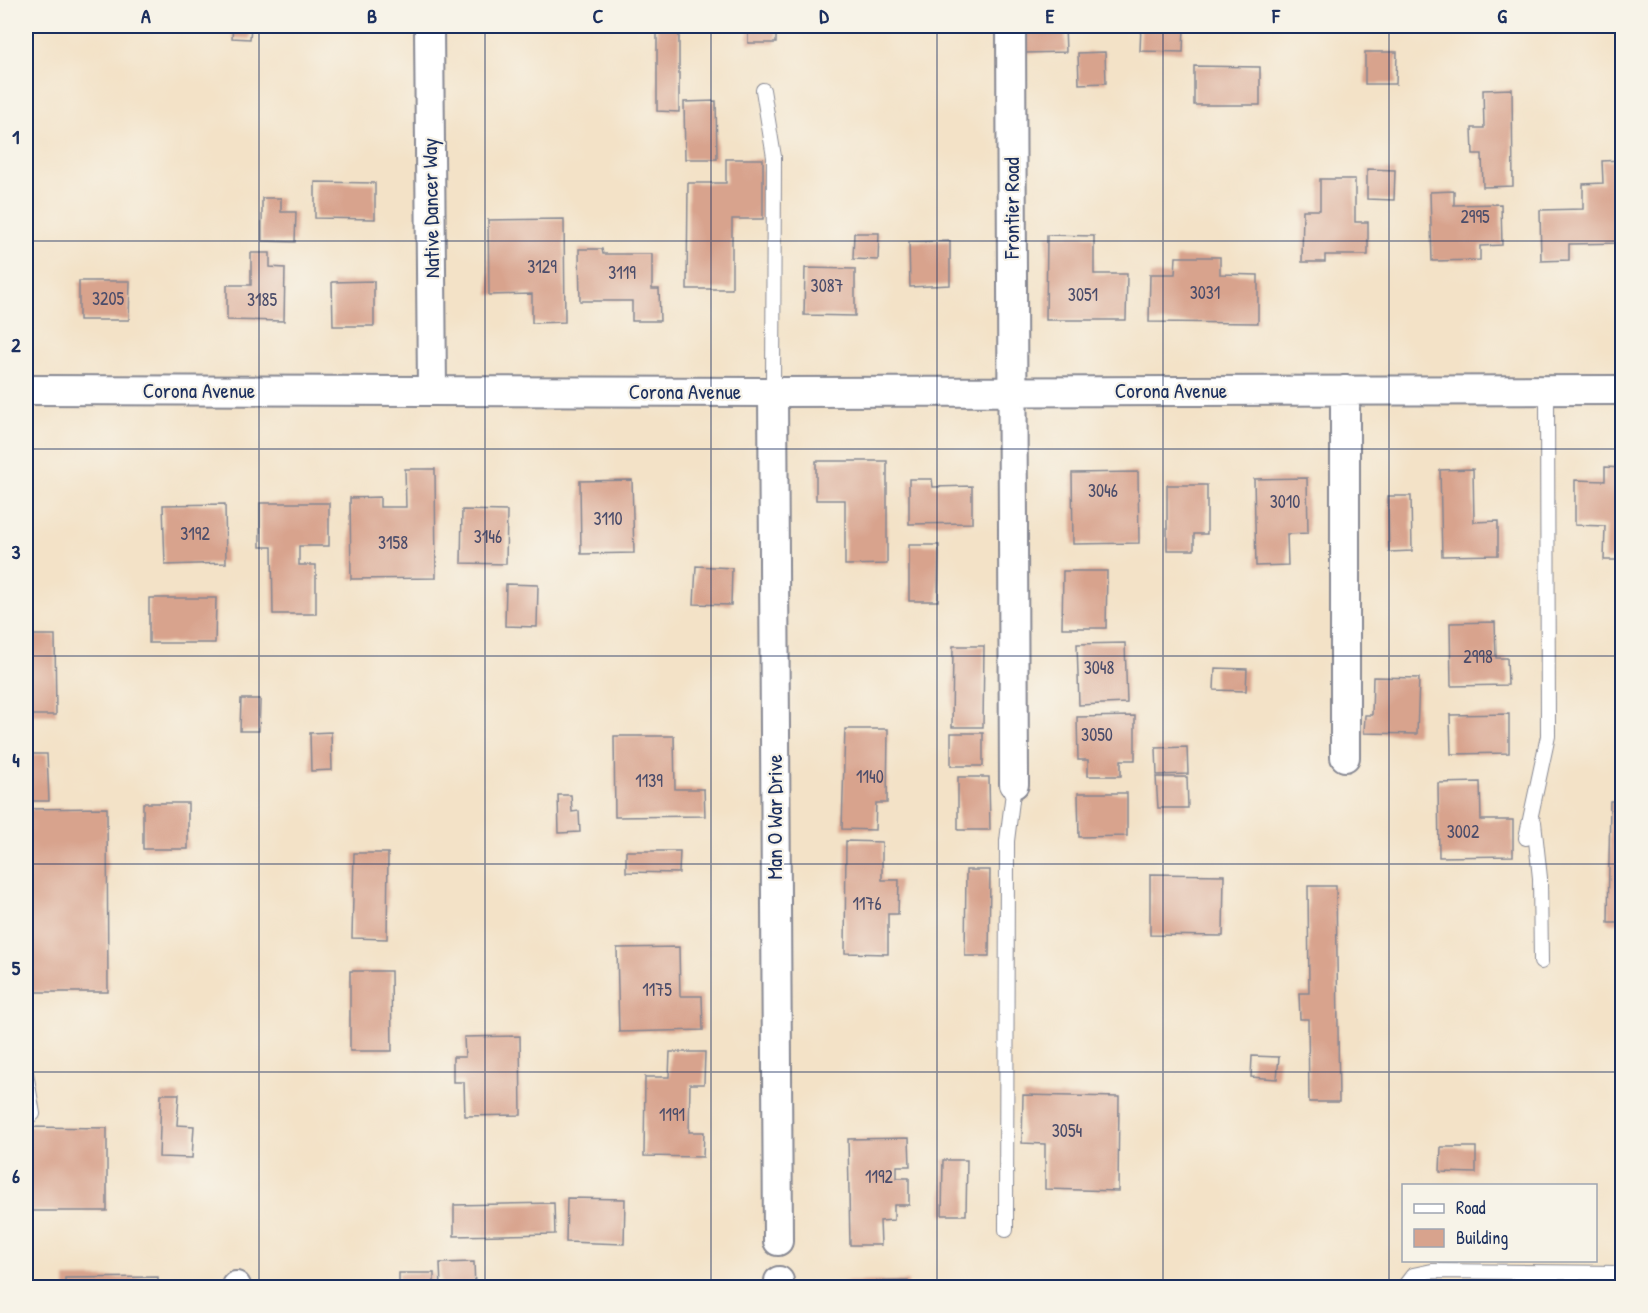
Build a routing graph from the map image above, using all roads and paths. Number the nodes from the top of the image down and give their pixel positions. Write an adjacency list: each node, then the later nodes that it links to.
1 (429, 26): 8 (street, Native Dancer Way)
2 (1011, 26): 9 (street, Frontier Road)
3 (762, 90): 10 (lane)
4 (1547, 389): 6 (street, Corona Avenue); 7 (street, Corona Avenue); 13 (lane)
5 (26, 390): 8 (street, Corona Avenue)
6 (1345, 390): 9 (street, Corona Avenue); 11 (street)
7 (1623, 390)
8 (432, 391): 10 (street, Corona Avenue)
9 (1013, 391): 10 (street, Corona Avenue); 12 (street, Frontier Road)
10 (772, 392): 19 (street, Man O War Drive)
11 (1345, 757)
12 (1014, 784): 18 (lane)
13 (1533, 811): 14 (lane); 15 (lane)
14 (1526, 838)
15 (1541, 962)
16 (26, 1074): 17 (lane)
17 (33, 1114)
18 (1006, 1230)
19 (778, 1241)
20 (1623, 1273): 21 (lane)
21 (1403, 1287)

